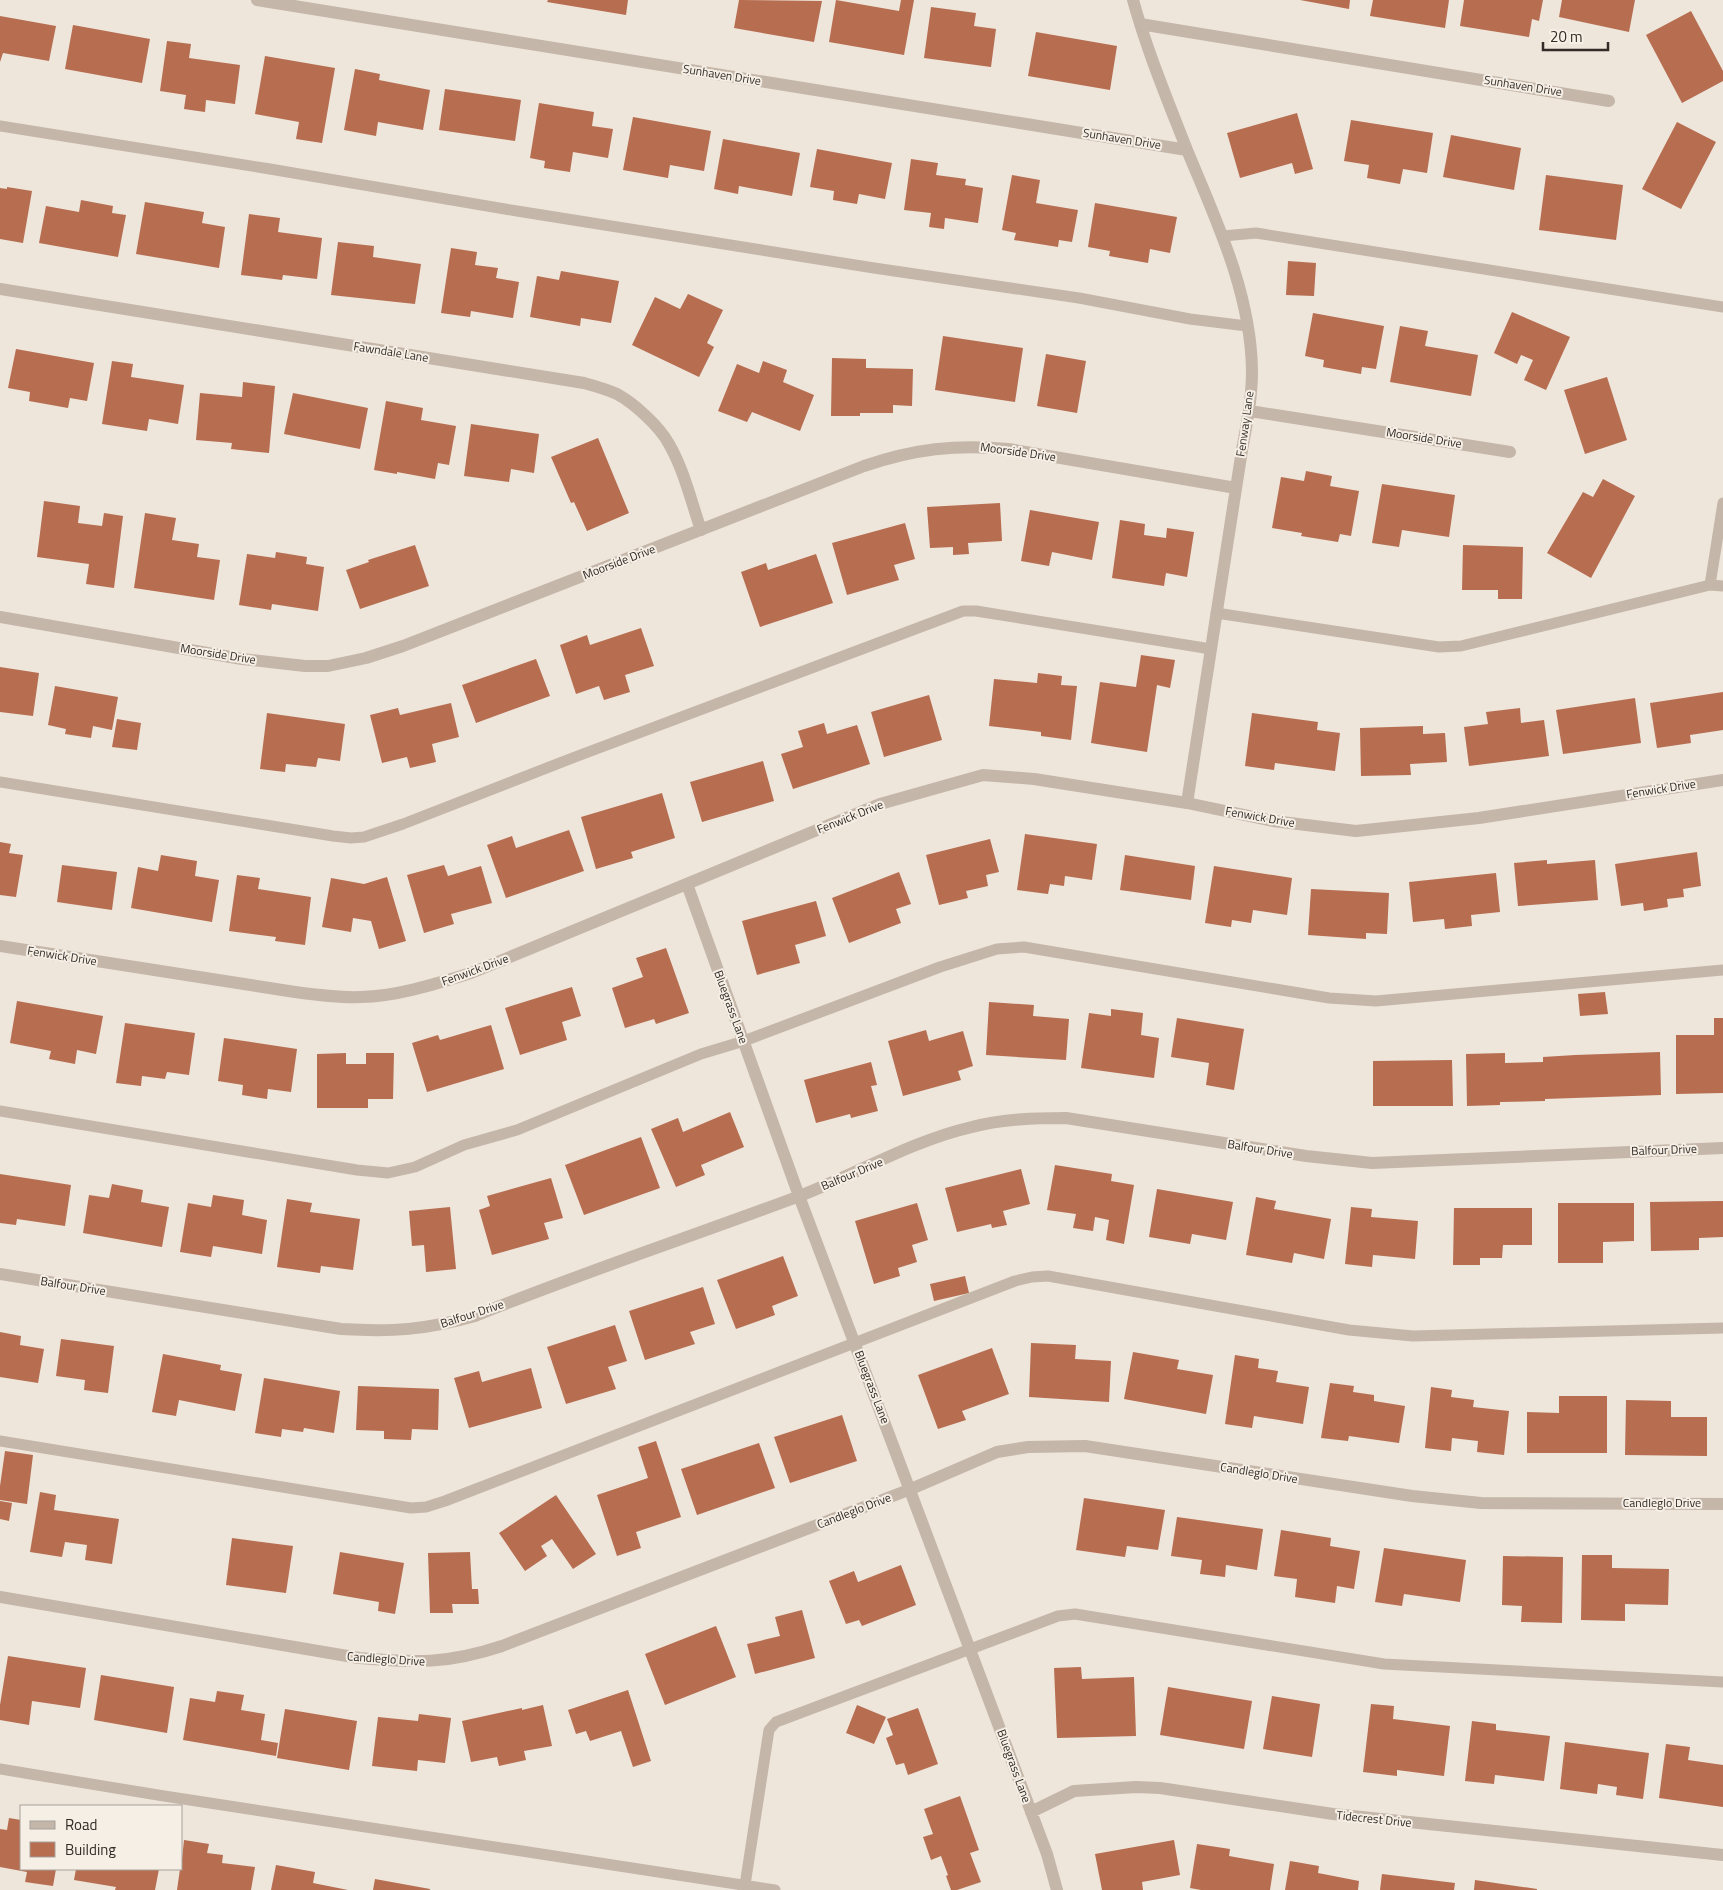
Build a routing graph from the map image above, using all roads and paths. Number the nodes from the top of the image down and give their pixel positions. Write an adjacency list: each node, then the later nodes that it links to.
1 (257, 0): 6 (street, Sunhaven Drive)
2 (1132, 0): 3 (street, Fenway Lane)
3 (1140, 24): 4 (street, Sunhaven Drive); 6 (street, Fenway Lane)
4 (1609, 100)
5 (0, 126): 10 (lane)
6 (1187, 150): 7 (street, Fenway Lane)
7 (1223, 236): 9 (lane); 10 (street, Fenway Lane)
8 (0, 289): 15 (street, Fawndale Lane)
9 (1723, 307)
10 (1247, 326): 11 (street, Fenway Lane)
11 (1250, 411): 12 (street, Moorside Drive); 13 (street, Fenway Lane)
12 (1510, 452)
13 (1236, 488): 15 (street, Moorside Drive); 18 (street, Fenway Lane)
14 (1723, 504): 16 (lane)
15 (701, 530): 19 (street, Moorside Drive)
16 (1710, 585): 17 (lane); 18 (lane)
17 (1723, 586)
18 (1216, 613): 20 (street, Fenway Lane)
19 (0, 617)
20 (1211, 649): 22 (lane); 23 (street, Fenway Lane)
21 (1723, 780): 23 (street, Fenwick Drive)
22 (0, 782)
23 (1187, 804): 24 (street, Fenwick Drive)
24 (687, 884): 25 (street, Fenwick Drive); 27 (street, Bluegrass Lane)
25 (0, 946)
26 (1723, 970): 27 (lane)
27 (744, 1041): 28 (lane); 30 (street, Bluegrass Lane)
28 (0, 1111)
29 (1723, 1148): 30 (street, Balfour Drive)
30 (800, 1196): 31 (street, Balfour Drive); 33 (street, Bluegrass Lane)
31 (0, 1274)
32 (1723, 1328): 33 (lane)
33 (855, 1342): 34 (lane); 35 (street, Bluegrass Lane)
34 (0, 1442)
35 (911, 1490): 36 (street, Candleglo Drive); 37 (street, Candleglo Drive); 38 (street, Bluegrass Lane)
36 (1723, 1504)
37 (0, 1597)
38 (970, 1649): 39 (lane); 41 (street, Bluegrass Lane); 43 (lane)
39 (1723, 1682)
40 (0, 1769): 43 (lane)
41 (1031, 1812): 42 (street, Tidecrest Drive); 45 (street, Bluegrass Lane)
42 (1723, 1855)
43 (745, 1885): 44 (lane)
44 (775, 1890)
45 (1057, 1890)

